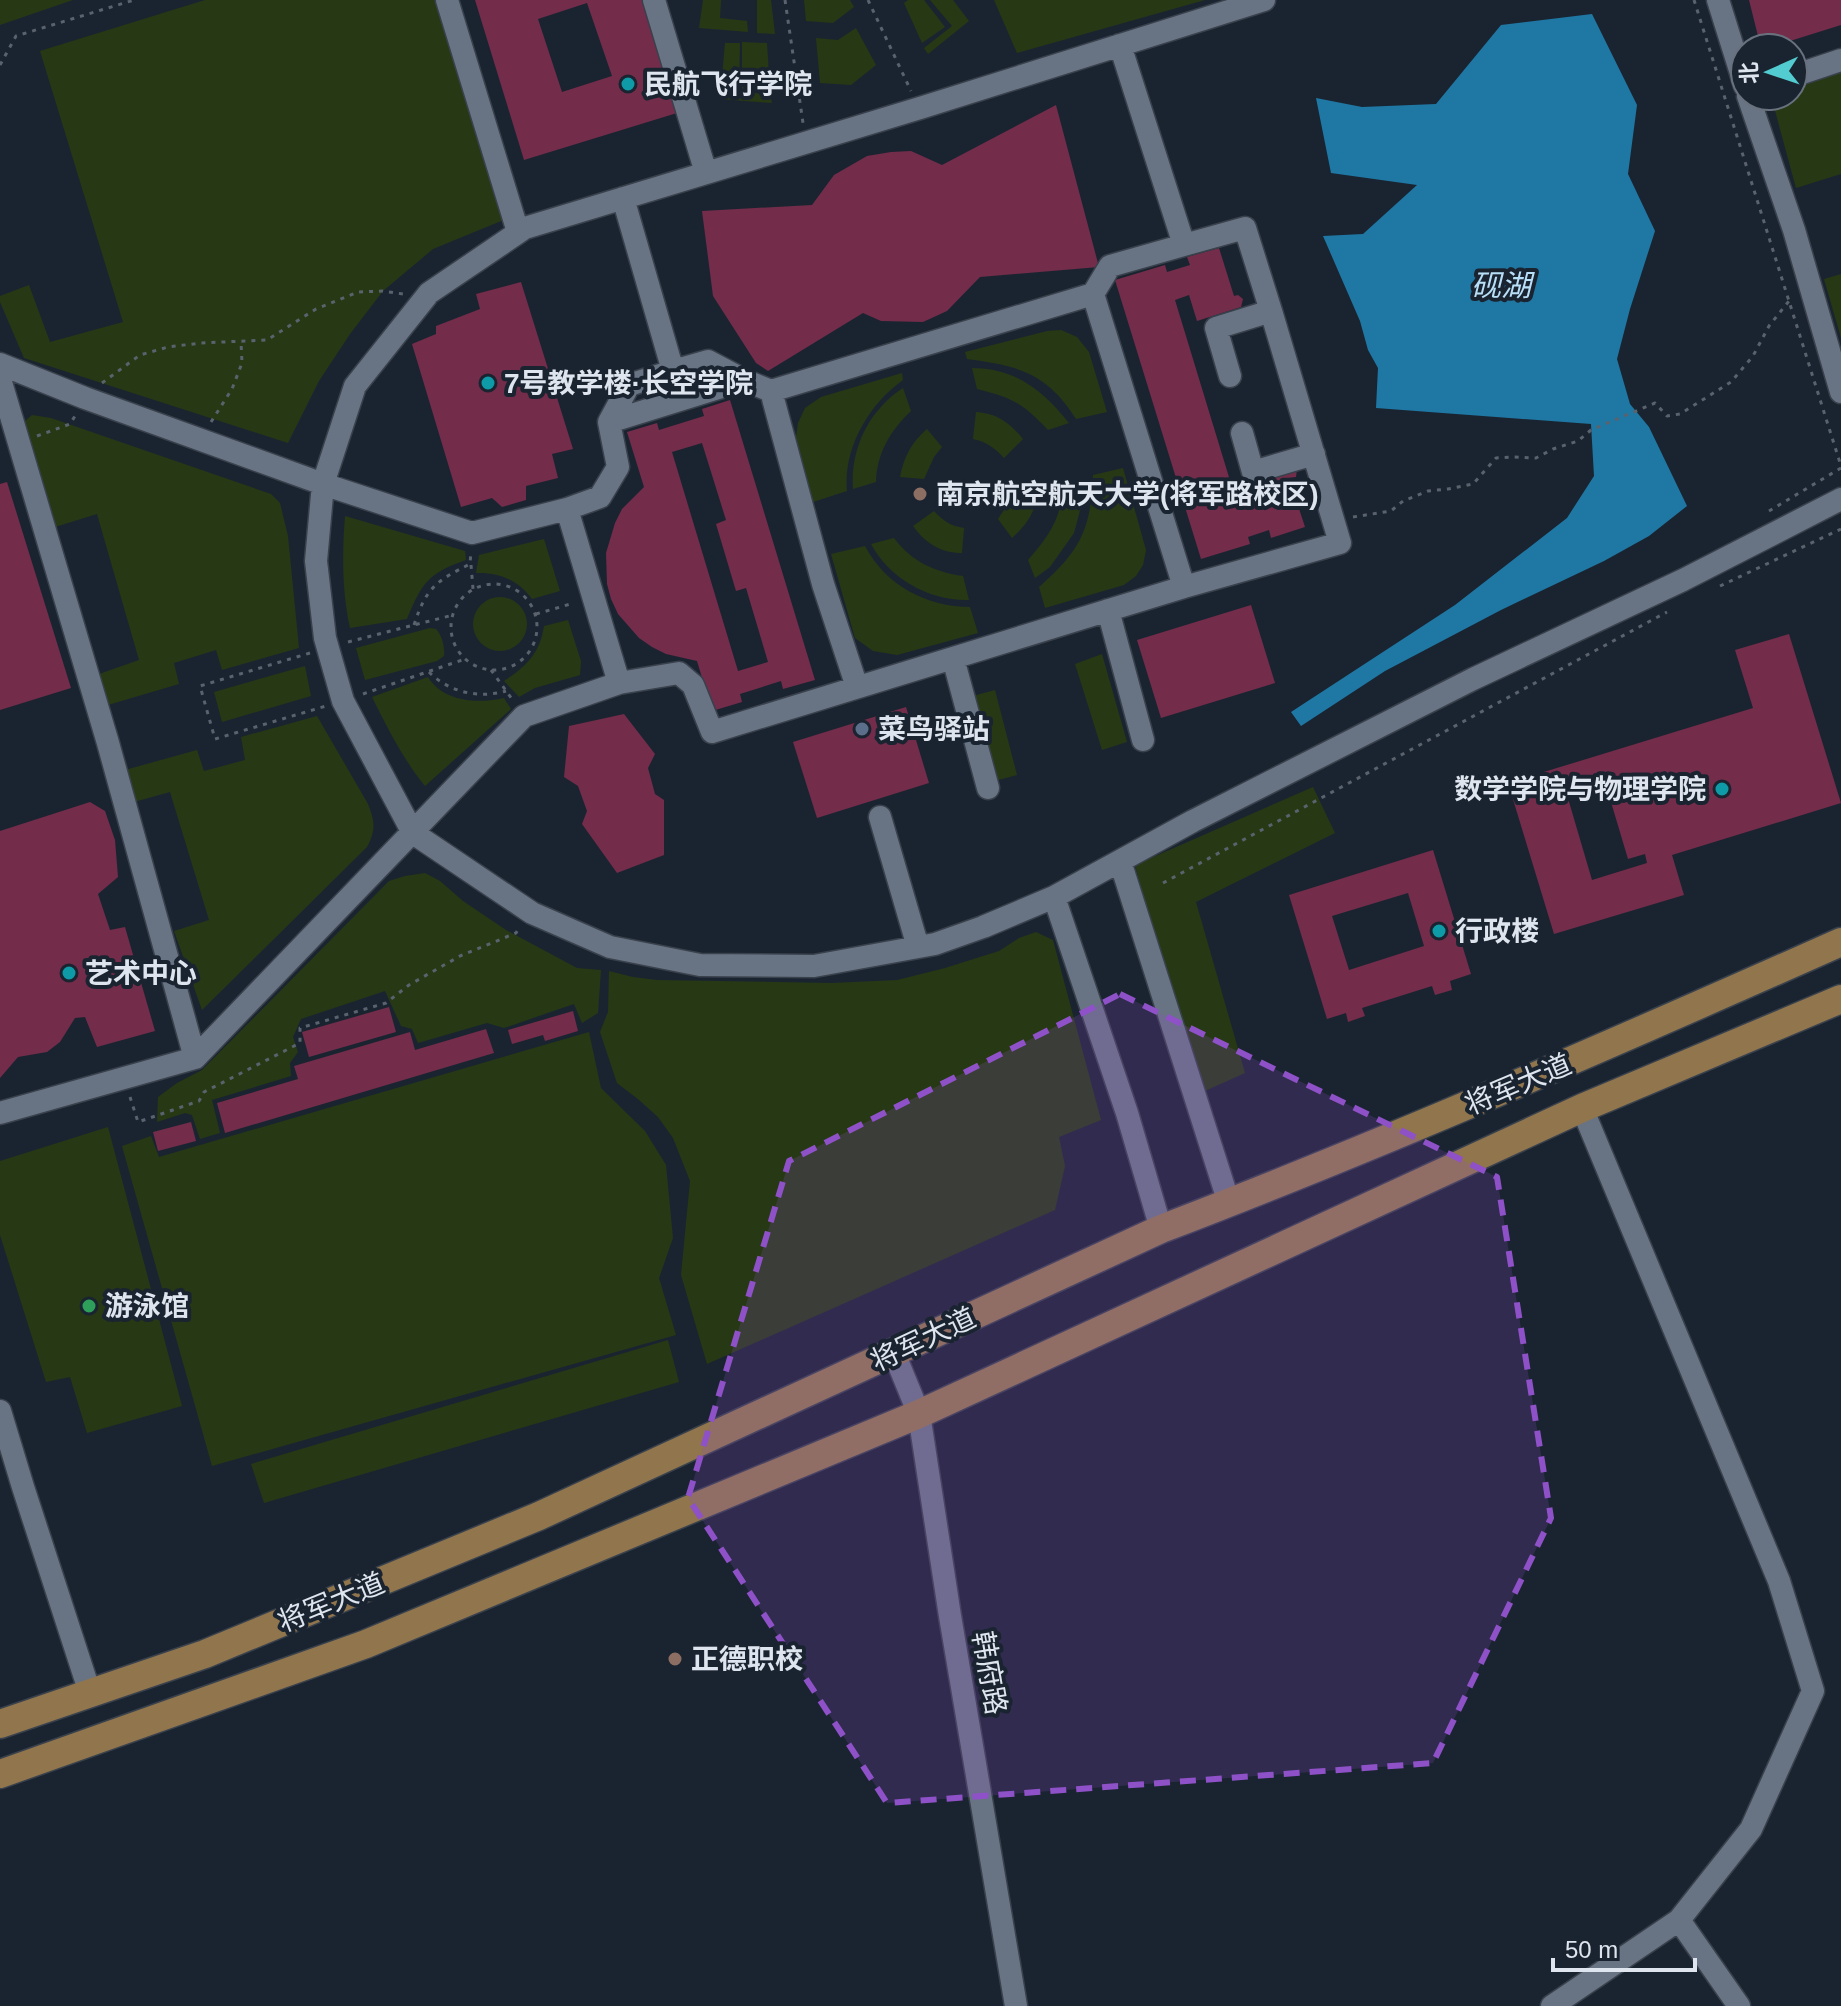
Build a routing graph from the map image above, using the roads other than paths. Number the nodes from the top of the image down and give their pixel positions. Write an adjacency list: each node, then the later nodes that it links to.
1 (447, 0): 12 (street)
2 (654, 0): 10 (street)
3 (1264, 0): 6 (street)
4 (1718, 0): 5 (street)
5 (1729, 35)
6 (1120, 45): 10 (street); 13 (street)
7 (1841, 60): 8 (street)
8 (1809, 71)
9 (1753, 112): 22 (street)
10 (706, 173): 11 (street)
11 (623, 198): 12 (street); 17 (street)
12 (518, 232): 26 (street)
13 (1184, 245): 14 (street); 15 (street)
14 (1093, 294): 21 (street); 29 (street)
15 (1271, 311): 18 (street); 25 (street)
16 (0, 364): 26 (street)
17 (673, 371): 20 (street); 23 (street)
18 (1230, 376)
19 (0, 379): 43 (street)
20 (744, 380): 21 (street); 23 (street)
21 (771, 391): 33 (street)
22 (1841, 392)
23 (609, 422): 28 (street)
24 (1242, 433): 25 (street)
25 (1314, 454): 29 (street)
26 (323, 484): 28 (street); 37 (street)
27 (1841, 499): 38 (street)
28 (567, 509): 32 (street)
29 (1184, 587): 30 (street)
30 (1108, 610): 31 (street); 34 (street)
31 (953, 658): 33 (street); 35 (street)
32 (619, 683): 33 (street); 37 (street)
33 (857, 687)
34 (1143, 740)
35 (988, 788)
36 (880, 817): 41 (street)
37 (413, 833): 41 (street); 43 (street)
38 (1120, 861): 39 (street); 46 (street)
39 (1054, 897): 41 (street); 47 (street)
40 (1841, 942): 46 (main road, 将军大道)
41 (918, 947)
42 (1841, 999): 44 (main road, 将军大道)
43 (195, 1058): 45 (street)
44 (1582, 1108): 50 (main road, 将军大道); 54 (street)
45 (0, 1113)
46 (1229, 1203): 47 (main road, 将军大道)
47 (1161, 1229): 48 (main road, 将军大道)
48 (894, 1353): 50 (street, 韩府路); 51 (main road, 将军大道)
49 (0, 1411): 51 (street)
50 (919, 1414): 53 (main road, 将军大道); 55 (street, 韩府路)
51 (90, 1693): 52 (main road, 将军大道)
52 (0, 1724)
53 (0, 1774)
54 (1679, 1920): 56 (street); 57 (street)
55 (1016, 2006)
56 (1552, 2006)
57 (1739, 2006)

